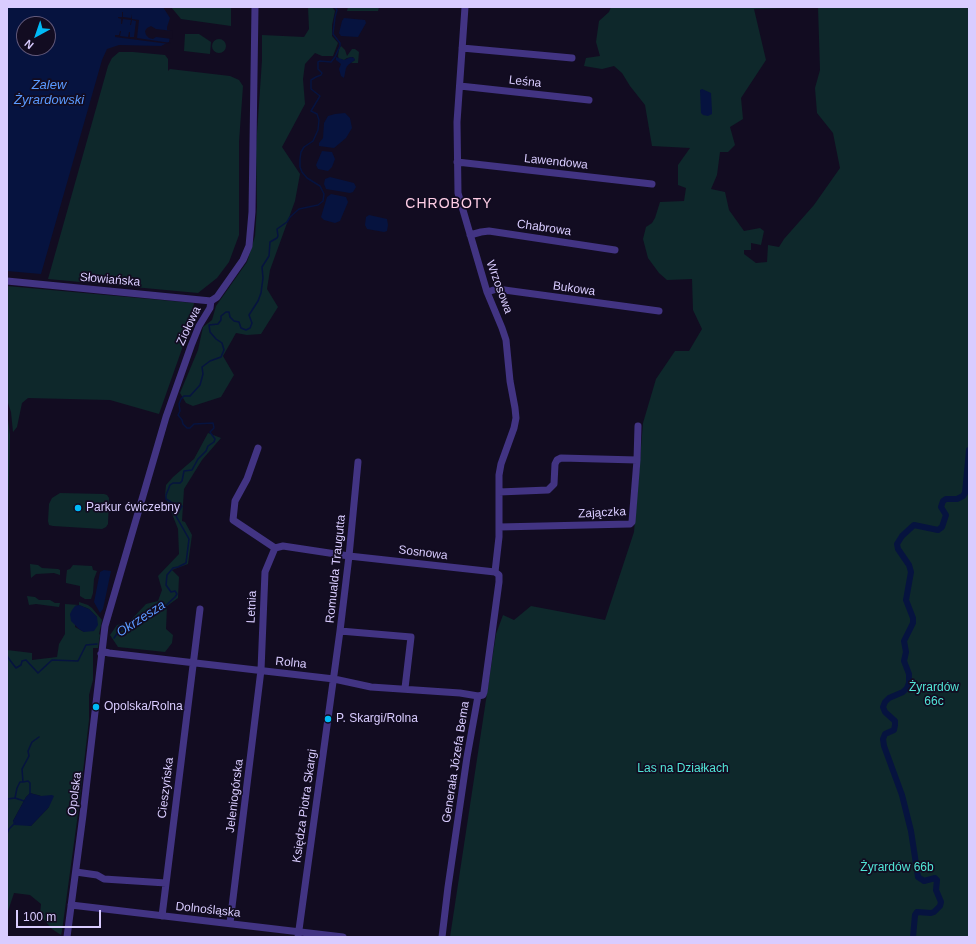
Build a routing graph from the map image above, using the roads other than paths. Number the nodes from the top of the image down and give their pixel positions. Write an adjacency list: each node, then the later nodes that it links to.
1 (255, 7): 13 (street, Ziołowa)
2 (465, 7): 3 (street, Wrzosowa)
3 (462, 48): 4 (street); 5 (street, Wrzosowa)
4 (572, 58)
5 (460, 86): 6 (street, Leśna); 7 (street, Wrzosowa)
6 (589, 100)
7 (457, 162): 8 (street, Lawendowa); 9 (street, Wrzosowa)
8 (652, 184)
9 (470, 235): 10 (street, Chabrowa); 12 (street, Wrzosowa)
10 (615, 250)
11 (7, 281): 13 (street, Słowiańska)
12 (487, 292): 14 (street, Bukowa); 19 (street, Wrzosowa)
13 (211, 301): 26 (street, Ziołowa)
14 (659, 311)
15 (638, 426): 17 (street, Zajączka)
16 (258, 448): 21 (street)
17 (637, 460): 19 (street); 20 (street, Zajączka)
18 (358, 462): 22 (street, Romualda Traugutta)
19 (499, 492): 20 (street, Wrzosowa)
20 (499, 527): 23 (street, Wrzosowa)
21 (275, 548): 22 (street, Sosnowa); 28 (street, Letnia)
22 (349, 556): 23 (street, Sosnowa); 25 (street, Romualda Traugutta)
23 (495, 572): 31 (street, Generała Józefa Bema)
24 (200, 609): 27 (street, Cieszyńska)
25 (340, 631): 29 (street, Romualda Traugutta); 30 (street)
26 (101, 651): 27 (street, Rolna); 32 (street, Opolska)
27 (193, 663): 28 (street, Rolna); 33 (street, Cieszyńska)
28 (261, 670): 29 (street, Rolna); 36 (street, Jeleniogórska)
29 (334, 679): 30 (street, Rolna); 37 (street, Księdza Piotra Skargi)
30 (405, 688): 31 (street, Rolna)
31 (478, 696): 40 (street, Generała Józefa Bema)
32 (76, 872): 33 (street); 34 (street, Opolska)
33 (166, 883): 35 (street, Cieszyńska)
34 (71, 905): 35 (street, Dolnośląska); 38 (street, Opolska)
35 (162, 916): 36 (street, Dolnośląska)
36 (230, 923): 37 (street, Dolnośląska)
37 (299, 934): 39 (street, Dolnośląska)
38 (67, 937)
39 (343, 937)
40 (442, 937)

